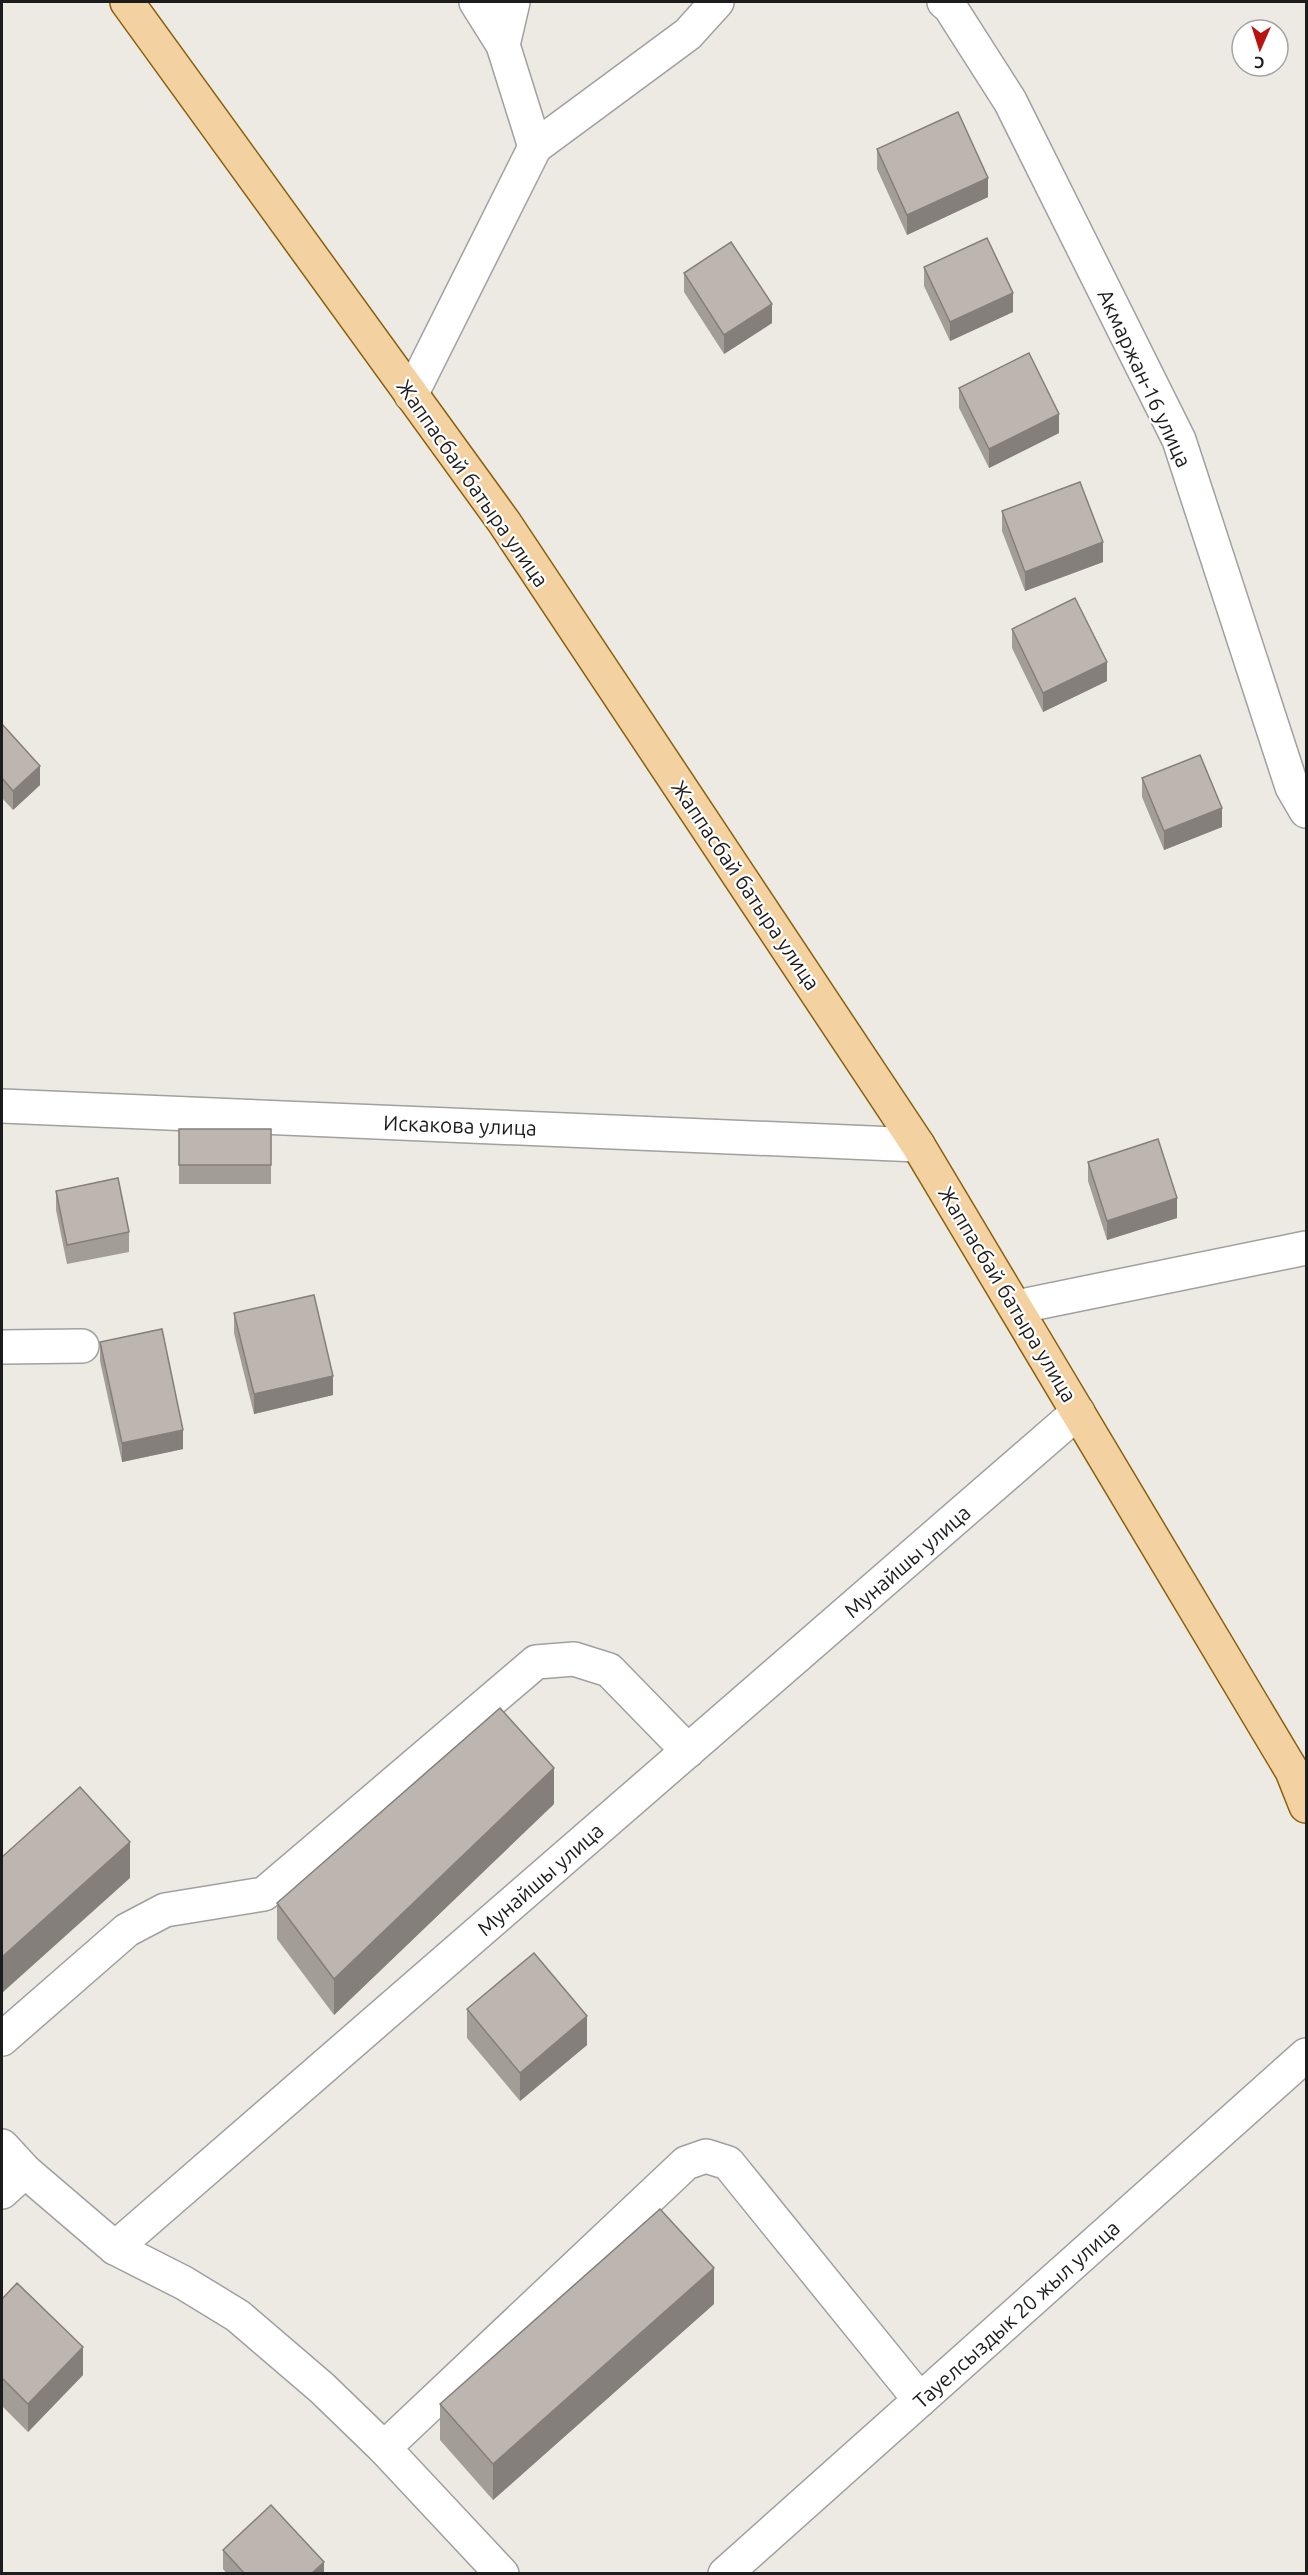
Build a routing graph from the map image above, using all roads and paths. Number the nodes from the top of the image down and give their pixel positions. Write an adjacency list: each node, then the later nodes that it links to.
1 (127, 2): 8 (main road, Жаппасбай батыра улица)
2 (476, 2): 6 (street)
3 (513, 2): 6 (street)
4 (717, 2): 7 (street)
5 (944, 2): 9 (street, Акмаржан-16 улица)
6 (503, 45): 7 (street)
7 (535, 147): 8 (street)
8 (411, 395): 11 (main road, Жаппасбай батыра улица)
9 (1306, 811)
10 (2, 1106): 11 (street, Искакова улица)
11 (918, 1145): 13 (main road, Жаппасбай батыра улица)
12 (1306, 1248): 13 (street)
13 (1016, 1307): 16 (main road, Жаппасбай батыра улица)
14 (82, 1346): 15 (street)
15 (2, 1347)
16 (1078, 1412): 17 (street, Мунайшы улица); 18 (main road, Жаппасбай батыра улица)
17 (688, 1751): 19 (street); 23 (street, Мунайшы улица)
18 (1306, 1806)
19 (2, 2040)
20 (1306, 2055): 24 (street, Тауелсыздык 20 жыл улица)
21 (2, 2146): 22 (street)
22 (13, 2181): 23 (street)
23 (115, 2248): 25 (street)
24 (920, 2400): 25 (street); 27 (street, Тауелсыздык 20 жыл улица)
25 (384, 2448): 26 (street)
26 (502, 2574)
27 (725, 2574)

